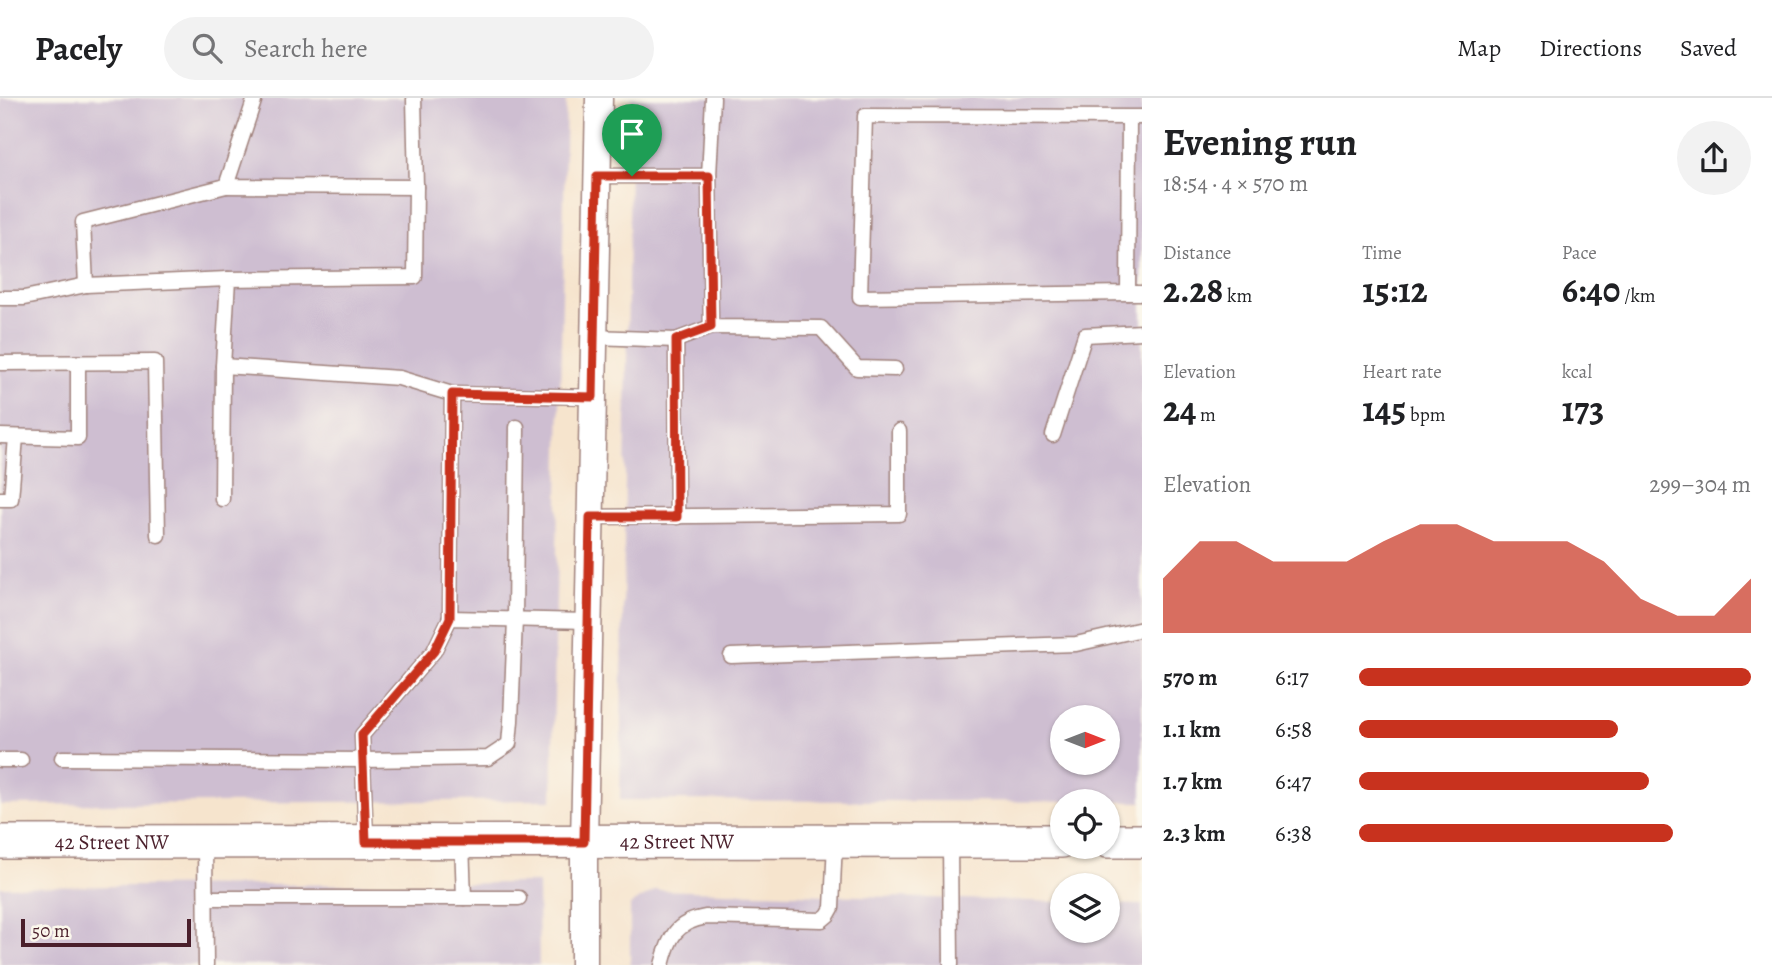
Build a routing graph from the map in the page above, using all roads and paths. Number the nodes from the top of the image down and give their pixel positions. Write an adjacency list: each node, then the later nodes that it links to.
1 (255, 98): 8 (lane)
2 (414, 98): 9 (lane)
3 (599, 98): 6 (street)
4 (713, 98): 7 (lane)
5 (1135, 117): 12 (lane); 12 (lane)
6 (597, 176): 7 (lane); 16 (street)
7 (709, 176): 14 (lane)
8 (226, 186): 9 (lane); 11 (lane)
9 (416, 187): 10 (lane)
10 (228, 279): 11 (lane); 20 (lane)
11 (86, 285): 13 (lane)
12 (1135, 293)
13 (0, 298)
14 (711, 327): 17 (lane); 21 (lane)
15 (1142, 332): 26 (lane)
16 (594, 337): 17 (lane); 23 (street)
17 (676, 340): 32 (lane)
18 (0, 363): 19 (lane)
19 (78, 363): 28 (lane); 33 (lane)
20 (223, 366): 22 (lane); 30 (lane)
21 (895, 369)
22 (452, 394): 23 (lane); 34 (lane)
23 (593, 397): 31 (street)
24 (517, 427): 35 (lane)
25 (899, 431): 32 (lane)
26 (1053, 435)
27 (0, 436): 28 (lane)
28 (16, 437): 29 (lane)
29 (0, 499)
30 (222, 499)
31 (590, 517): 32 (lane); 36 (street)
32 (677, 517)
33 (158, 535)
34 (450, 618): 35 (lane); 42 (lane)
35 (515, 619): 36 (lane); 42 (lane)
36 (588, 621): 51 (street)
37 (1142, 629): 38 (lane)
38 (732, 656)
39 (62, 758): 42 (lane)
40 (0, 760): 41 (lane)
41 (21, 760)
42 (363, 760): 49 (lane)
43 (835, 841): 44 (street, 42 Street NW); 51 (street, 42 Street NW); 58 (lane)
44 (950, 841): 45 (street, 42 Street NW); 59 (lane)
45 (1050, 841)
46 (1120, 841): 47 (street)
47 (1142, 841)
48 (0, 842): 52 (street, 42 Street NW)
49 (366, 842): 50 (street, 42 Street NW); 52 (street, 42 Street NW)
50 (462, 842): 51 (street, 42 Street NW); 54 (lane)
51 (584, 842): 57 (street)
52 (205, 843): 53 (lane)
53 (206, 898): 54 (lane); 56 (lane)
54 (464, 898): 55 (lane)
55 (519, 898)
56 (206, 965)
57 (584, 965)
58 (662, 965)
59 (951, 965)

